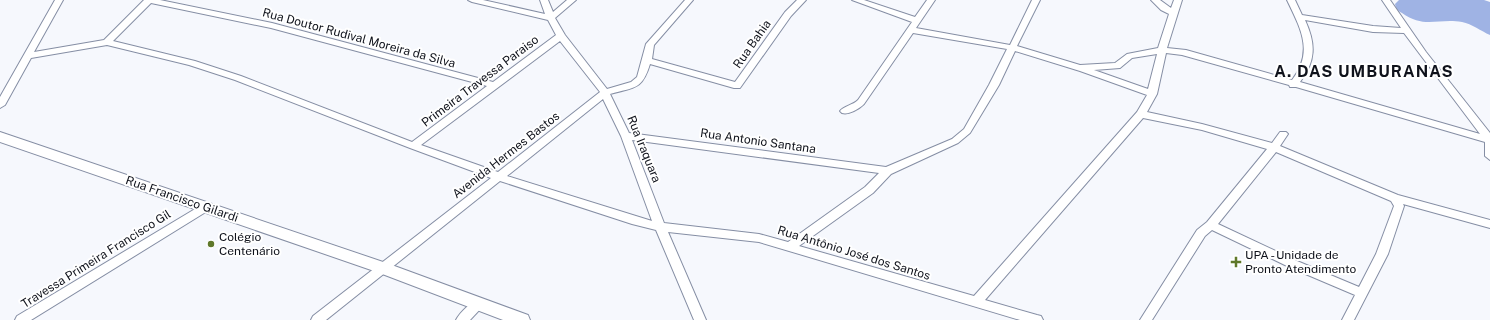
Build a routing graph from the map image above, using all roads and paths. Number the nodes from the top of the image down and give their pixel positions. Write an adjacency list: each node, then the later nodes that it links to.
1 (59, 0): 25 (street)
2 (149, 0): 22 (street); 29 (street, Rua Doutor Rudival Moreira da Silva)
3 (472, 0): 17 (street)
4 (544, 0): 17 (street, Rua Iraquara)
5 (572, 0): 17 (street)
6 (689, 0): 26 (street, Avenida Hermes Bastos)
7 (802, 0): 26 (street, Rua Bahia)
8 (856, 0): 18 (street)
9 (931, 0): 18 (street)
10 (1036, 0): 23 (street)
11 (1155, 0): 15 (street)
12 (1178, 0): 15 (street)
13 (1291, 0): 16 (street)
14 (1386, 0): 20 (street)
15 (1174, 13): 24 (street)
16 (1298, 16): 20 (street); 28 (street)
17 (551, 18): 21 (street, Rua Iraquara)
18 (917, 21): 19 (street)
19 (911, 30): 23 (street); 33 (street)
20 (1407, 31): 38 (street)
21 (561, 36): 29 (street, Primeira Travessa Paraiso); 30 (street, Rua Iraquara)
22 (107, 42): 25 (street); 39 (street, Rua Antônio José dos Santos)
23 (1012, 48): 27 (street); 42 (street)
24 (1162, 50): 27 (street); 28 (street); 31 (street)
25 (29, 56): 32 (street)
26 (647, 60): 30 (street, Avenida Hermes Bastos)
27 (1079, 68): 31 (street)
28 (1294, 84): 38 (street)
29 (493, 85): 39 (street, Primeira Travessa Paraiso)
30 (605, 93): 36 (street, Rua Iraquara); 43 (street, Avenida Hermes Bastos)
31 (1152, 94): 34 (street)
32 (0, 105)
33 (845, 111)
34 (1141, 114): 40 (street); 52 (street)
35 (1283, 134): 40 (street)
36 (626, 136): 42 (street, Rua Antonio Santana); 48 (street, Rua Iraquara)
37 (0, 137): 45 (street, Rua Francisco Gilardi)
38 (1490, 140): 41 (street)
39 (413, 146): 43 (street, Rua Antônio José dos Santos)
40 (1274, 147): 44 (street); 47 (street)
41 (1490, 156)
42 (887, 171): 49 (street)
43 (500, 177): 48 (street, Rua Antônio José dos Santos); 50 (street, Avenida Hermes Bastos)
44 (1395, 198): 46 (street); 51 (street)
45 (205, 207): 50 (street, Rua Francisco Gilardi); 54 (street, Travessa Primeira Francisco Gil)
46 (1490, 224)
47 (1211, 225): 51 (street); 60 (street)
48 (660, 227): 49 (street, Rua Antônio José dos Santos); 58 (street, Rua Iraquara)
49 (789, 247): 52 (street, Rua Antônio José dos Santos)
50 (384, 268): 53 (street, Rua Francisco Gilardi); 55 (street, Avenida Hermes Bastos)
51 (1362, 293): 61 (street)
52 (976, 302): 59 (street, Rua Antônio José dos Santos)
53 (479, 304): 56 (street); 57 (street, Rua Francisco Gilardi)
54 (21, 320)
55 (317, 320)
56 (462, 320)
57 (522, 320)
58 (700, 320)
59 (1037, 320)
60 (1146, 320)
61 (1348, 320)

